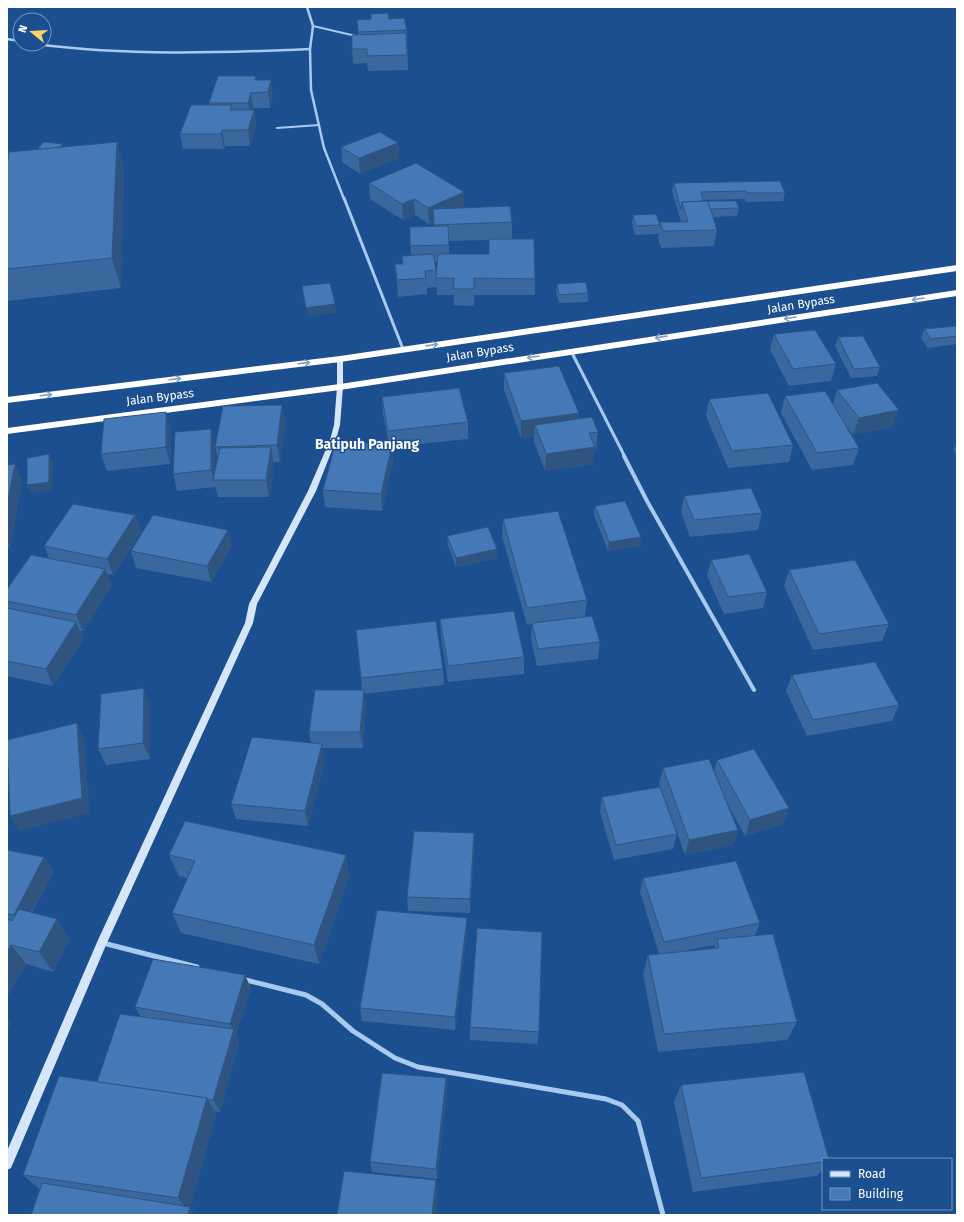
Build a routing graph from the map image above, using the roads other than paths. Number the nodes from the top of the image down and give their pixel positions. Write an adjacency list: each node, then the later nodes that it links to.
1 (307, 7): 2 (street)
2 (312, 26): 3 (lane); 5 (street)
3 (356, 36)
4 (52, 47): 5 (street)
5 (310, 49): 6 (street)
6 (319, 125): 7 (lane); 10 (street)
7 (277, 128)
8 (957, 268): 10 (highway, Jalan Bypass, one-way to 8)
9 (957, 293): 11 (highway, Jalan Bypass, one-way to 11)
10 (403, 349): 12 (highway, Jalan Bypass)
11 (571, 351): 13 (highway, Jalan Bypass, one-way to 13); 16 (street)
12 (340, 359): 13 (street); 14 (highway, Jalan Bypass, one-way to 12)
13 (340, 387): 15 (highway, Jalan Bypass); 17 (street)
14 (7, 400)
15 (7, 431)
16 (754, 690)
17 (102, 943): 18 (street); 20 (street)
18 (200, 968)
19 (238, 978): 21 (street)
20 (7, 1164)
21 (663, 1215)

